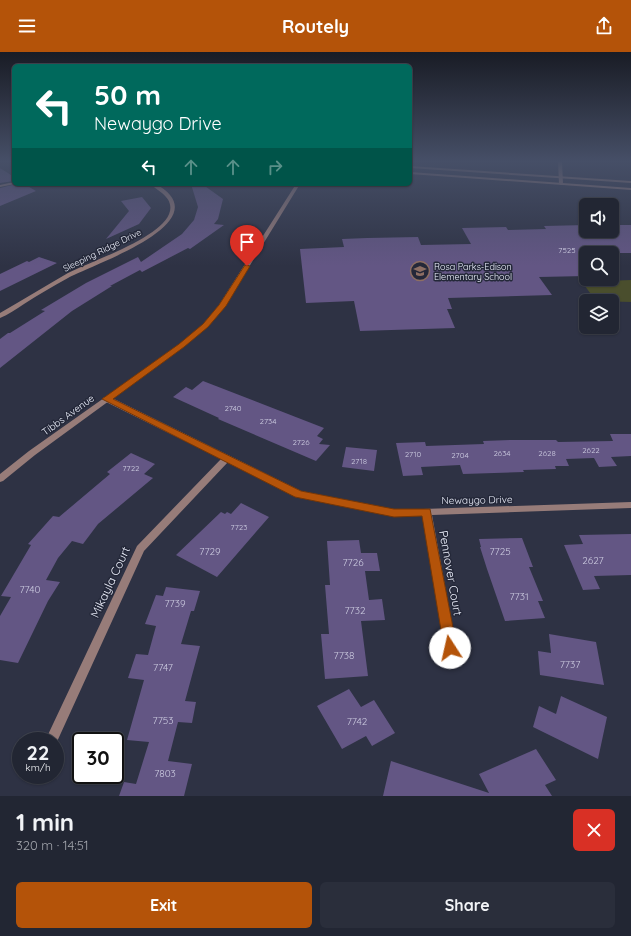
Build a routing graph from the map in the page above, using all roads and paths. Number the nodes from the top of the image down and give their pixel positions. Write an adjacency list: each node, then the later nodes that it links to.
1 (169, 196): 3 (street, Sleeping Ridge Drive)
2 (291, 196): 4 (street, Tibbs Avenue)
3 (0, 316)
4 (107, 399): 5 (street, Newaygo Drive); 6 (street, Tibbs Avenue)
5 (227, 458): 8 (street, Newaygo Drive); 10 (street, Mikayla Court)
6 (0, 479)
7 (631, 505): 8 (street, Newaygo Drive)
8 (427, 512): 9 (street, Pennover Court)
9 (453, 663)
10 (55, 732)

